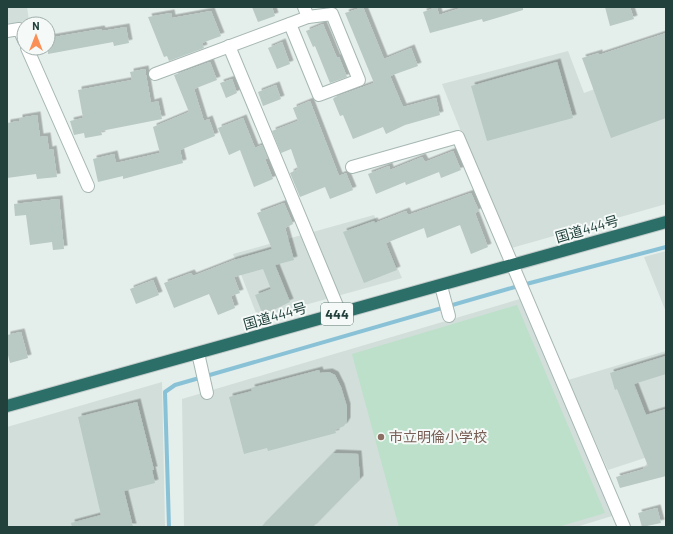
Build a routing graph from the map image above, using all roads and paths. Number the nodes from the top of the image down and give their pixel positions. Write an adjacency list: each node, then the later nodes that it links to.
1 (306, 12): 2 (street); 2 (street)
2 (290, 24): 3 (street)
3 (229, 46): 5 (street); 11 (street)
4 (31, 56): 7 (street)
5 (155, 74)
6 (352, 167): 9 (street)
7 (88, 186)
8 (666, 222): 9 (highway, 国道444号 / 444)
9 (513, 265): 10 (highway, 国道444号 / 444); 16 (street)
10 (441, 286): 11 (highway, 国道444号 / 444); 12 (street)
11 (340, 314): 13 (highway, 国道444号 / 444)
12 (448, 314)
13 (198, 353): 14 (street); 15 (highway, 国道444号 / 444)
14 (206, 388)
15 (7, 406)
16 (624, 527)

